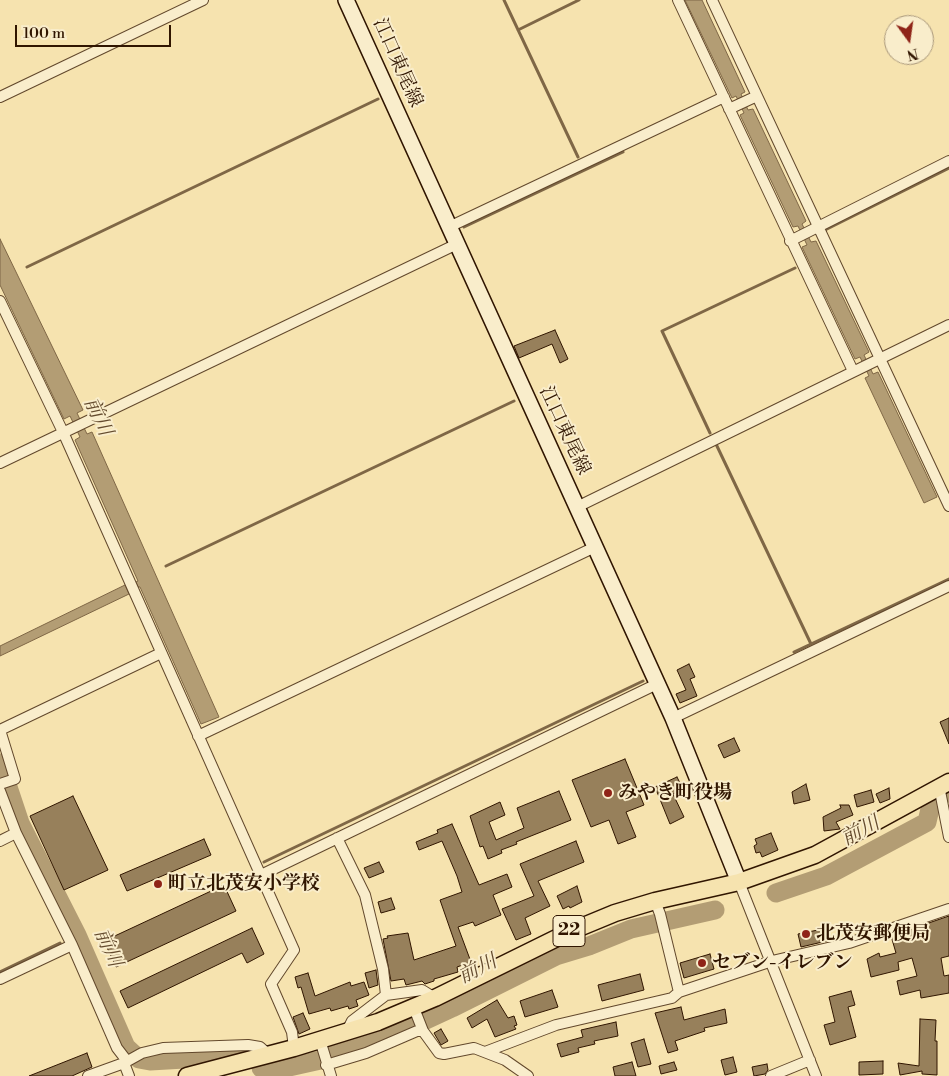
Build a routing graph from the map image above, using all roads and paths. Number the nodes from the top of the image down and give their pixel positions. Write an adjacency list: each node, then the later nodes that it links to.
1 (203, 0): 6 (street)
2 (346, 0): 10 (main road, 江口東尾線)
3 (678, 0): 7 (street)
4 (712, 0): 5 (street)
5 (757, 96): 8 (street); 11 (street)
6 (0, 97)
7 (724, 97): 8 (street); 10 (street)
8 (738, 105): 12 (street)
9 (949, 161): 11 (street)
10 (449, 226): 13 (main road, 江口東尾線)
11 (818, 227): 12 (street); 16 (street)
12 (790, 241): 16 (street)
13 (457, 244): 17 (street); 20 (main road, 江口東尾線)
14 (0, 301): 17 (street)
15 (949, 325): 16 (street)
16 (866, 364): 19 (street); 20 (street)
17 (63, 432): 18 (street); 23 (street)
18 (0, 463)
19 (949, 506)
20 (577, 508): 21 (main road, 江口東尾線)
21 (595, 547): 24 (main road, 江口東尾線); 26 (street)
22 (949, 586): 25 (street)
23 (161, 653): 26 (street); 27 (street)
24 (657, 684): 25 (main road, 江口東尾線); 32 (street)
25 (672, 718): 35 (main road, 江口東尾線)
26 (198, 736): 34 (street)
27 (0, 784)
28 (944, 790): 31 (street); 35 (main road, 22)
29 (0, 791): 30 (street)
30 (16, 833): 33 (street); 38 (street)
31 (949, 837)
32 (337, 838): 34 (street); 42 (street)
33 (0, 841)
34 (260, 874): 47 (street)
35 (739, 882): 36 (main road, 22); 39 (street)
36 (658, 907): 41 (street); 43 (main road, 22)
37 (949, 910): 39 (street)
38 (72, 945): 40 (street); 51 (street)
39 (772, 961): 41 (street); 50 (street)
40 (0, 979)
41 (679, 992): 48 (street)
42 (386, 995): 43 (street); 45 (street)
43 (435, 998): 44 (main road, 22)
44 (420, 1021): 45 (main road, 22); 48 (street); 52 (street)
45 (346, 1033): 46 (main road, 22)
46 (322, 1047): 47 (main road, 22); 52 (street)
47 (294, 1048): 49 (main road, 22)
48 (485, 1052): 57 (street)
49 (269, 1055): 51 (street); 55 (main road, 22)
50 (810, 1060): 58 (street); 59 (street)
51 (127, 1061): 53 (street); 54 (street)
52 (326, 1065): 56 (street)
53 (88, 1076)
54 (129, 1076)
55 (187, 1076)
56 (331, 1076)
57 (528, 1076)
58 (771, 1076)
59 (816, 1076)

